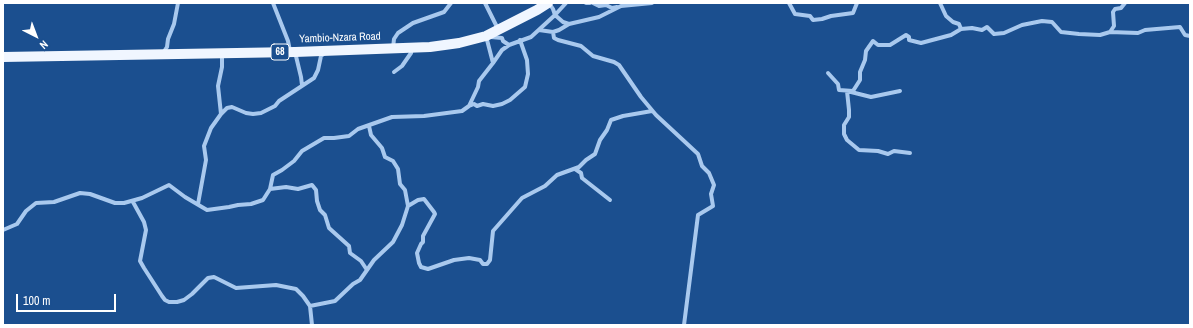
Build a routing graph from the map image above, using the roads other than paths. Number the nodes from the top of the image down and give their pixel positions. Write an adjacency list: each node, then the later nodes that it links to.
1 (178, 3): 31 (street)
2 (273, 3): 30 (street)
3 (451, 3): 27 (street)
4 (485, 3): 18 (street)
5 (548, 3): 15 (street); 18 (main road, Yambio-Nzara Road / 68)
6 (566, 3): 15 (street)
7 (586, 3): 8 (street)
8 (592, 3): 14 (street)
9 (652, 3): 14 (street)
10 (789, 3): 11 (street)
11 (857, 3)
12 (940, 3): 17 (street)
13 (1125, 3): 21 (street)
14 (621, 6): 16 (street)
15 (555, 15): 16 (street); 19 (street)
16 (569, 24): 20 (street)
17 (961, 29): 21 (street); 37 (street)
18 (498, 30): 23 (main road, Yambio-Nzara Road / 68)
19 (539, 30): 20 (street); 24 (street)
20 (553, 32): 40 (street)
21 (1110, 32): 22 (street)
22 (1190, 36)
23 (486, 37): 25 (street); 26 (main road, Yambio-Nzara Road / 68); 33 (street)
24 (520, 40): 25 (street); 39 (street)
25 (509, 45): 33 (street)
26 (412, 48): 27 (main road, Yambio-Nzara Road / 68); 34 (street)
27 (393, 49): 28 (main road, Yambio-Nzara Road / 68)
28 (329, 51): 30 (main road, Yambio-Nzara Road / 68); 36 (street)
29 (222, 52): 30 (main road, Yambio-Nzara Road / 68); 31 (main road, Yambio-Nzara Road / 68); 41 (street)
30 (293, 52): 36 (street)
31 (163, 54): 32 (main road, Yambio-Nzara Road / 68)
32 (3, 57)
33 (493, 63): 39 (street)
34 (394, 72)
35 (828, 73): 37 (street)
36 (302, 85): 41 (street)
37 (847, 91): 38 (street); 43 (street)
38 (900, 91)
39 (469, 106): 42 (street)
40 (652, 111): 44 (street); 54 (street)
41 (221, 114): 48 (street)
42 (369, 126): 45 (street); 49 (street)
43 (910, 153)
44 (576, 168): 46 (street); 49 (street)
45 (270, 189): 48 (street); 51 (street)
46 (610, 200)
47 (133, 202): 48 (street); 50 (street); 52 (street)
48 (198, 204)
49 (408, 206): 51 (street)
50 (3, 230)
51 (367, 270): 52 (street)
52 (310, 306): 53 (street)
53 (312, 325)
54 (684, 325)

